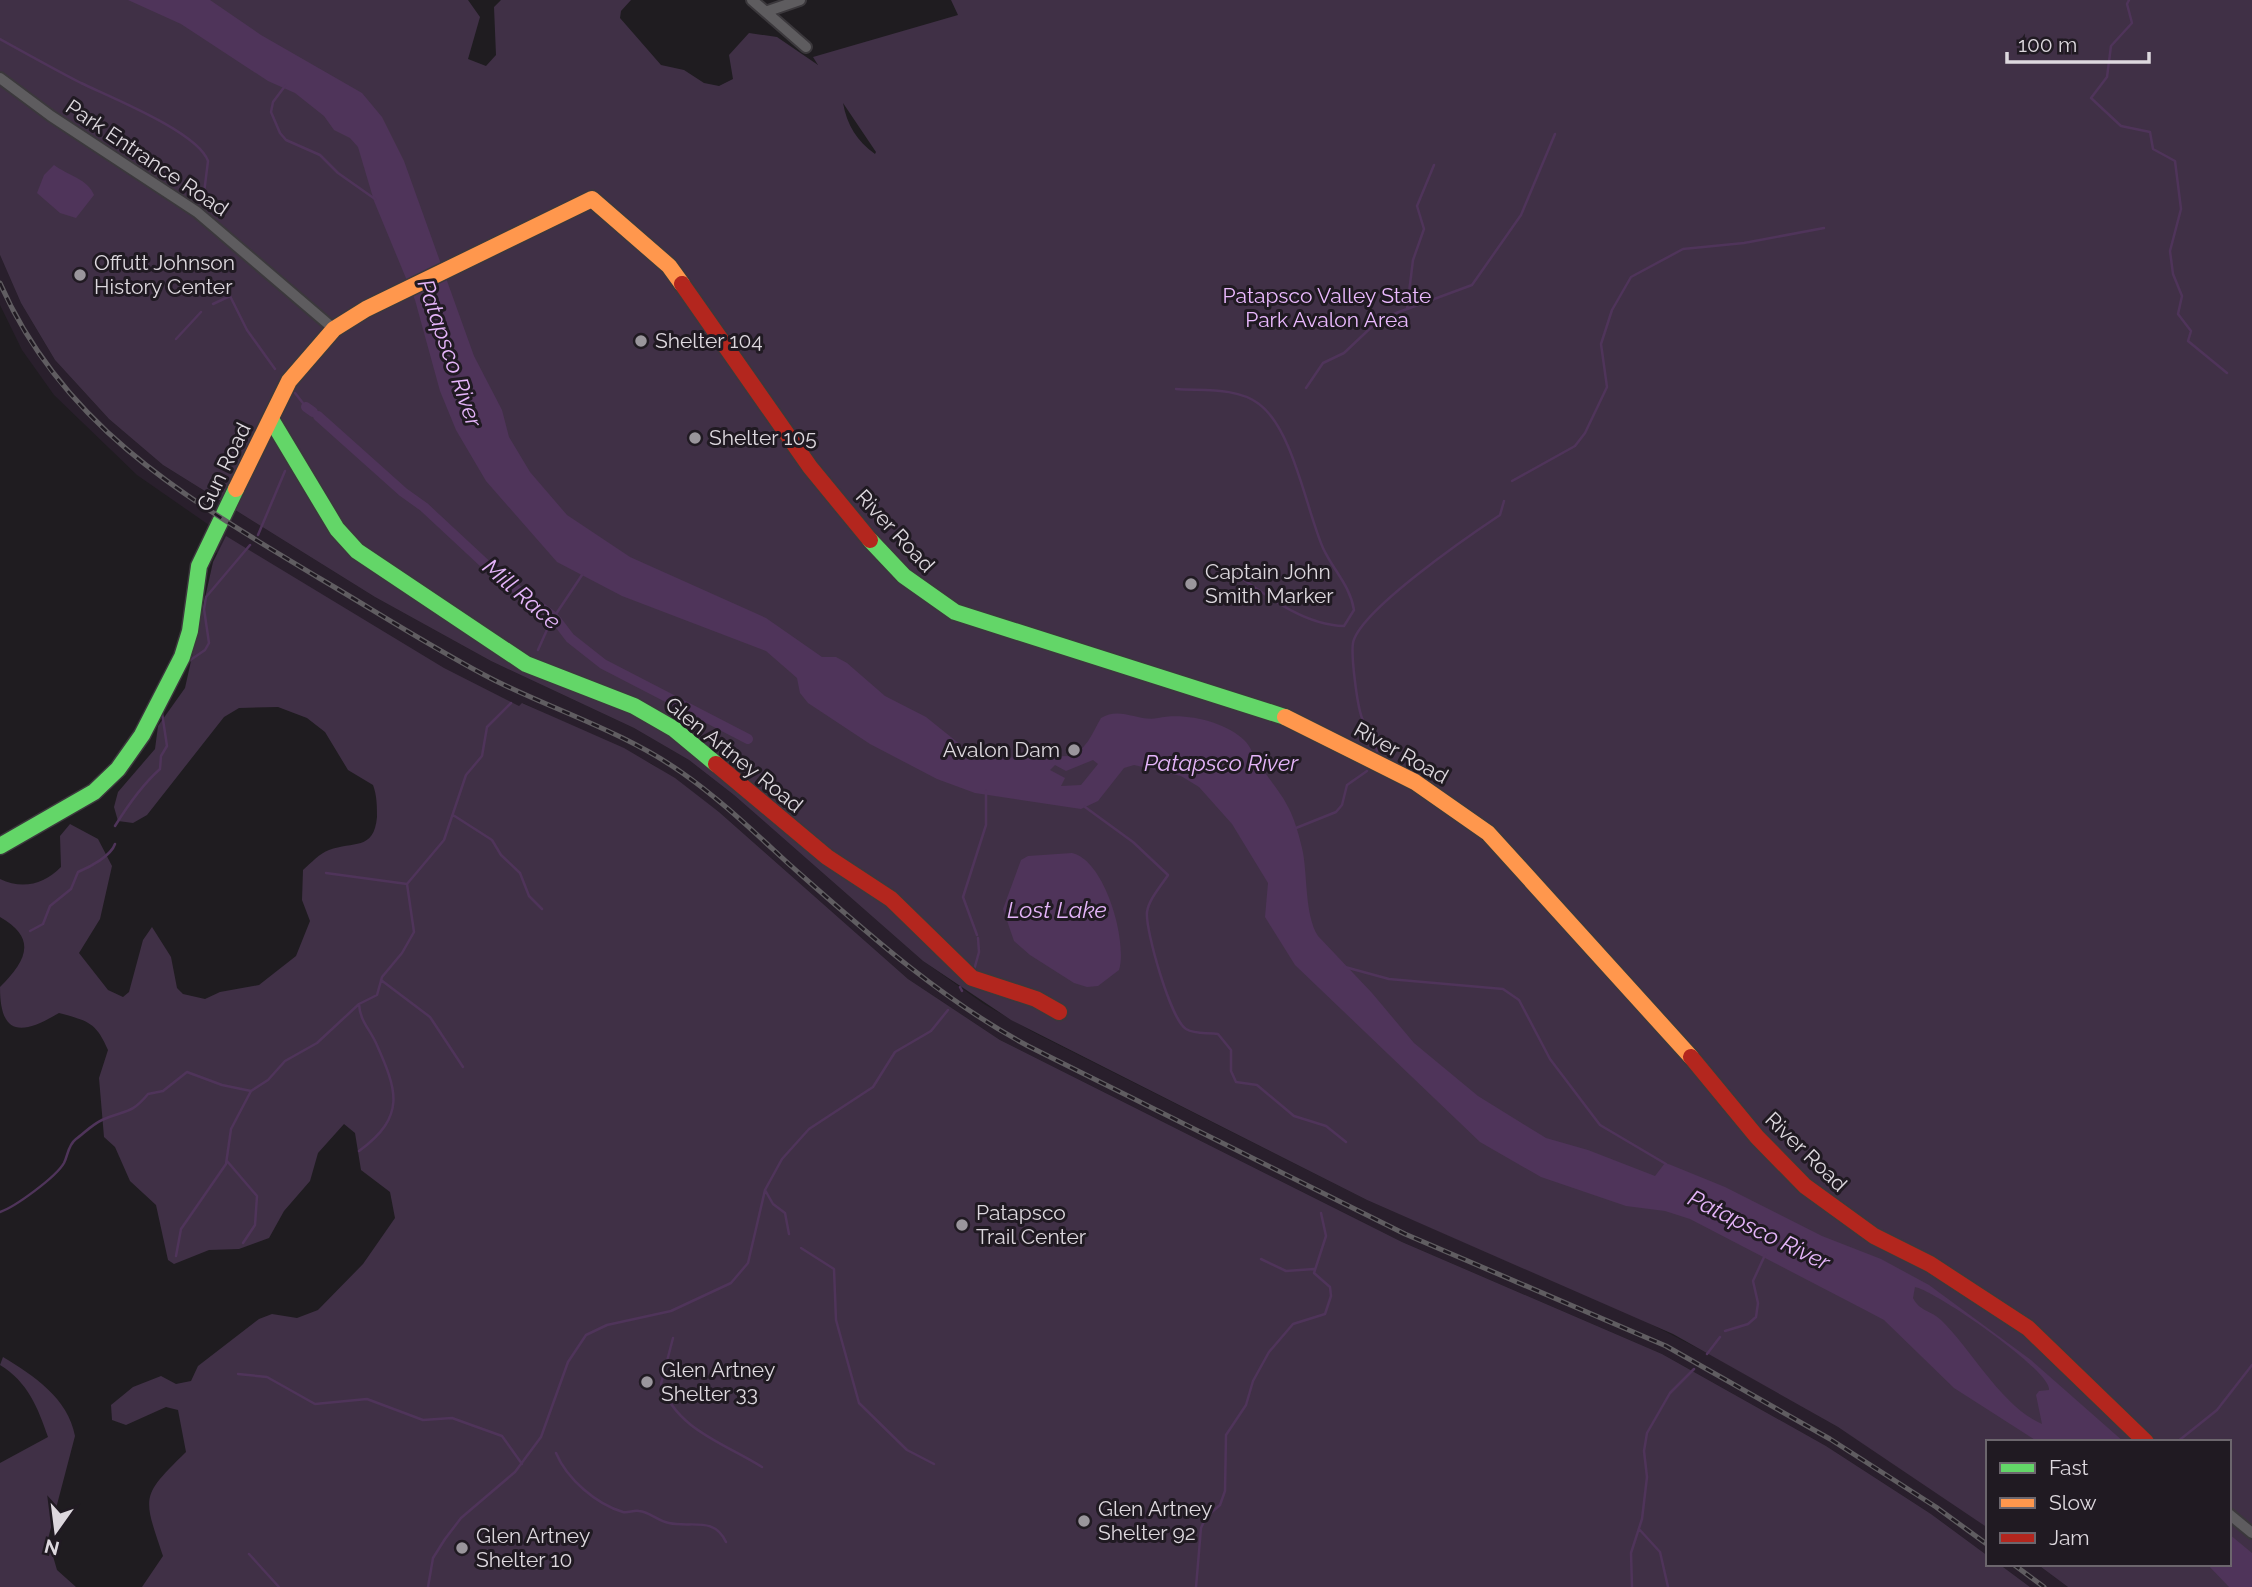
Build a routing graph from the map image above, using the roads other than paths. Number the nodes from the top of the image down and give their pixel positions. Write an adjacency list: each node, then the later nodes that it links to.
1 (752, 0): 3 (street)
2 (800, 0): 3 (street)
3 (768, 11): 4 (street)
4 (806, 47)
5 (0, 78): 7 (street, Park Entrance Road)
6 (592, 199): 7 (street, Gun Road); 11 (street, River Road)
7 (334, 329): 8 (street, Gun Road)
8 (271, 419): 9 (street, Gun Road); 10 (street, Glen Artney Road)
9 (0, 846)
10 (1059, 1012)
11 (2144, 1440)
12 (2231, 1516): 13 (street)
13 (2252, 1532)

